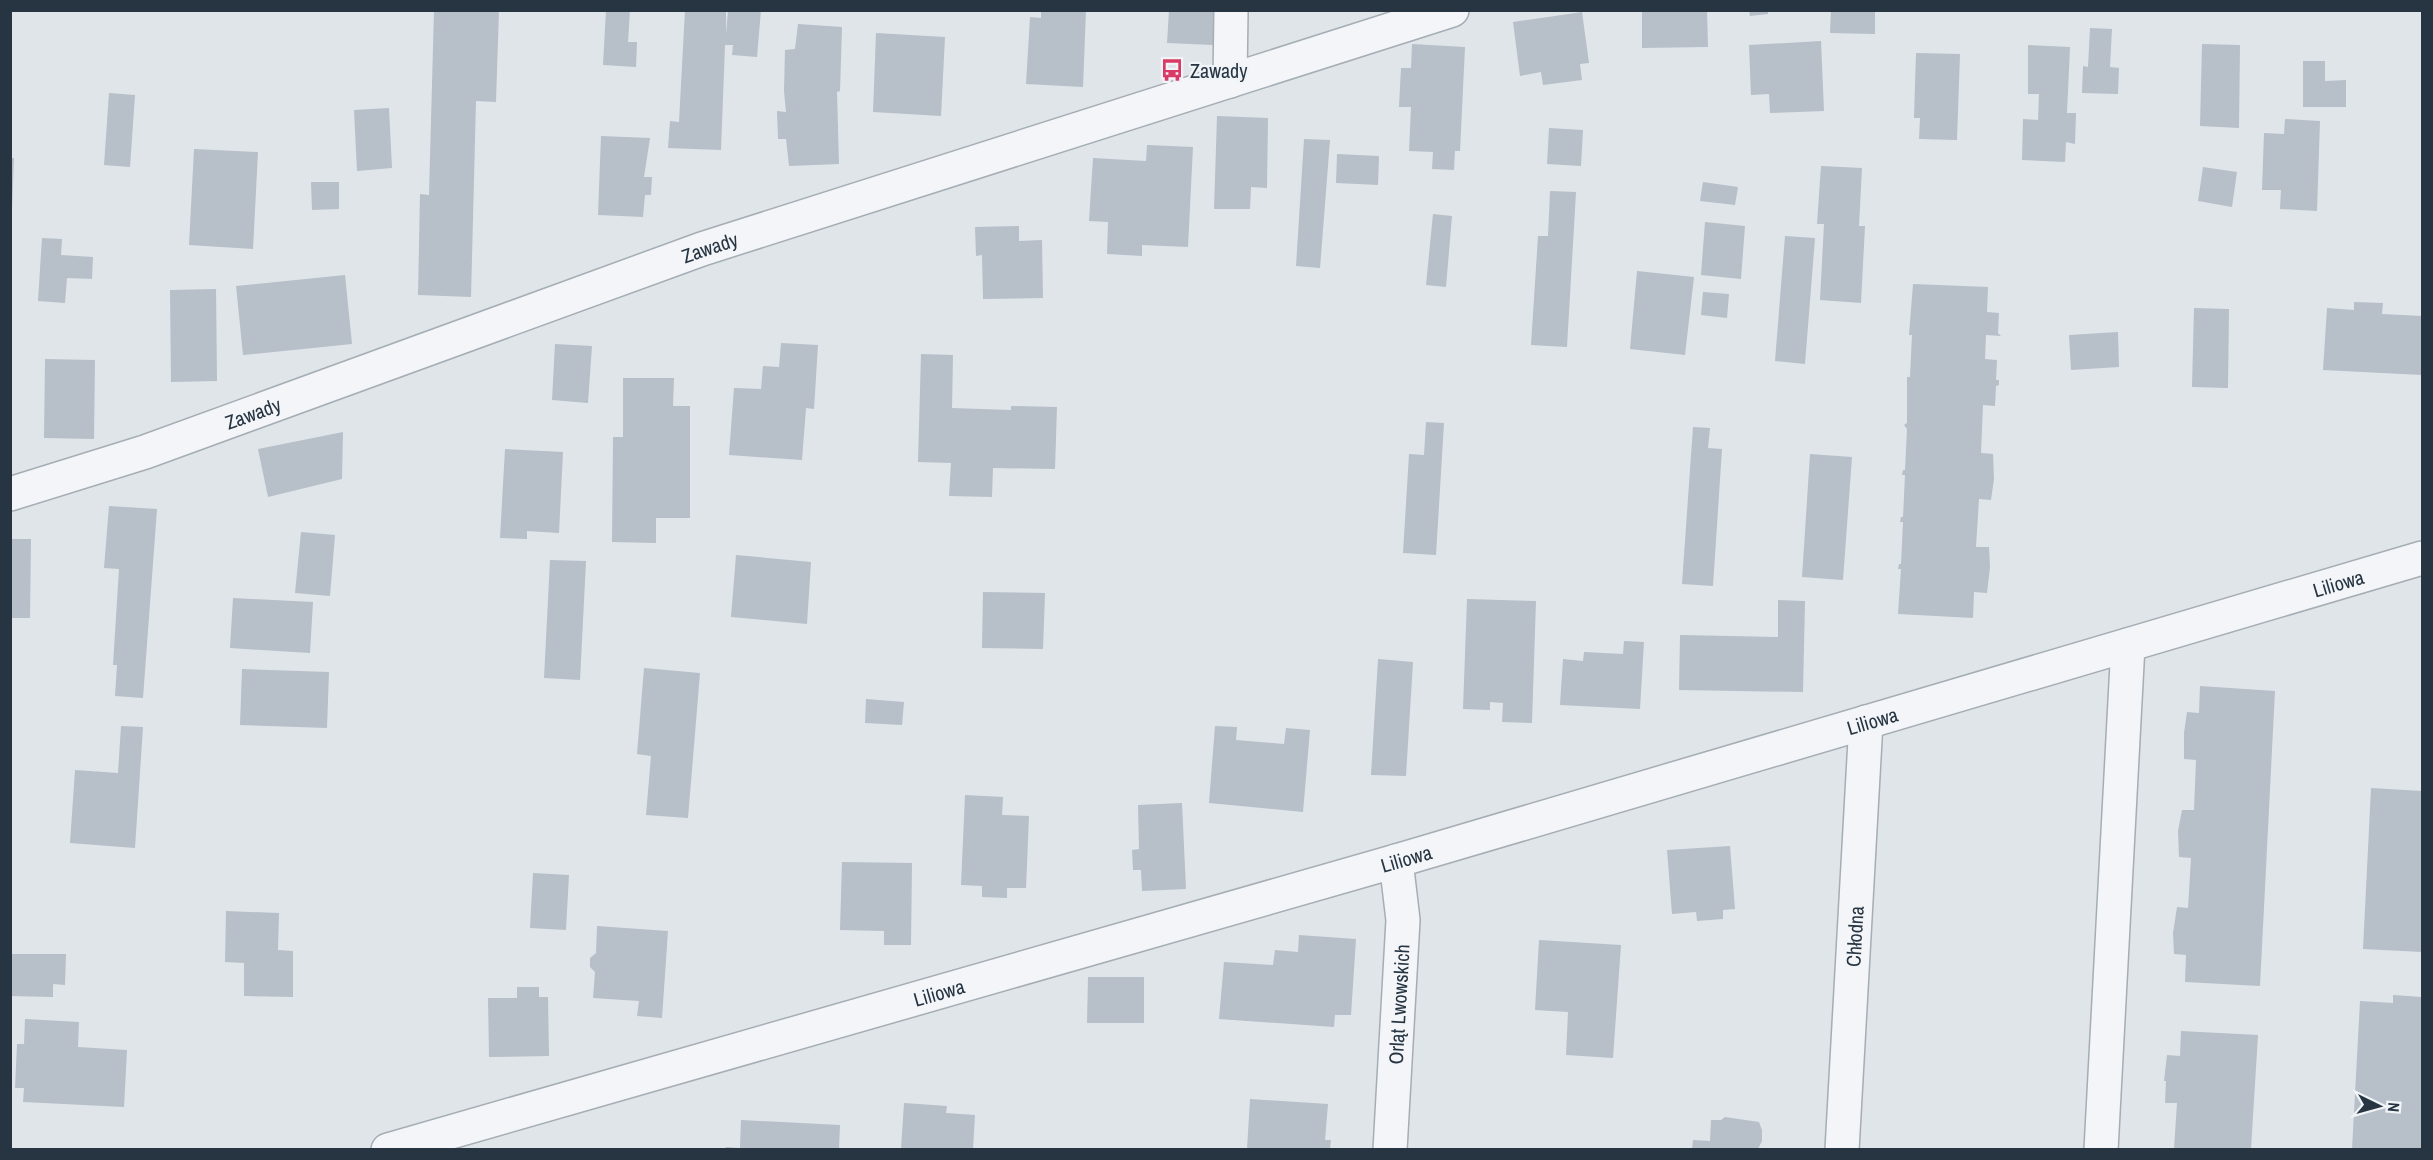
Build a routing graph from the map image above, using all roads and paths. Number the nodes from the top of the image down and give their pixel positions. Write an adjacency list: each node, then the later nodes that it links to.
1 (1231, 10): 3 (street)
2 (1452, 10): 3 (street, Zawady)
3 (1230, 81): 4 (street, Zawady)
4 (10, 494)
5 (2422, 558): 6 (street, Liliowa)
6 (2128, 645): 7 (street, Liliowa); 12 (street)
7 (1866, 722): 8 (street, Liliowa); 11 (street, Chłodna)
8 (1396, 861): 9 (street, Liliowa); 10 (street, Orląt Lwowskich)
9 (388, 1149)
10 (1389, 1149)
11 (1842, 1149)
12 (2101, 1149)

